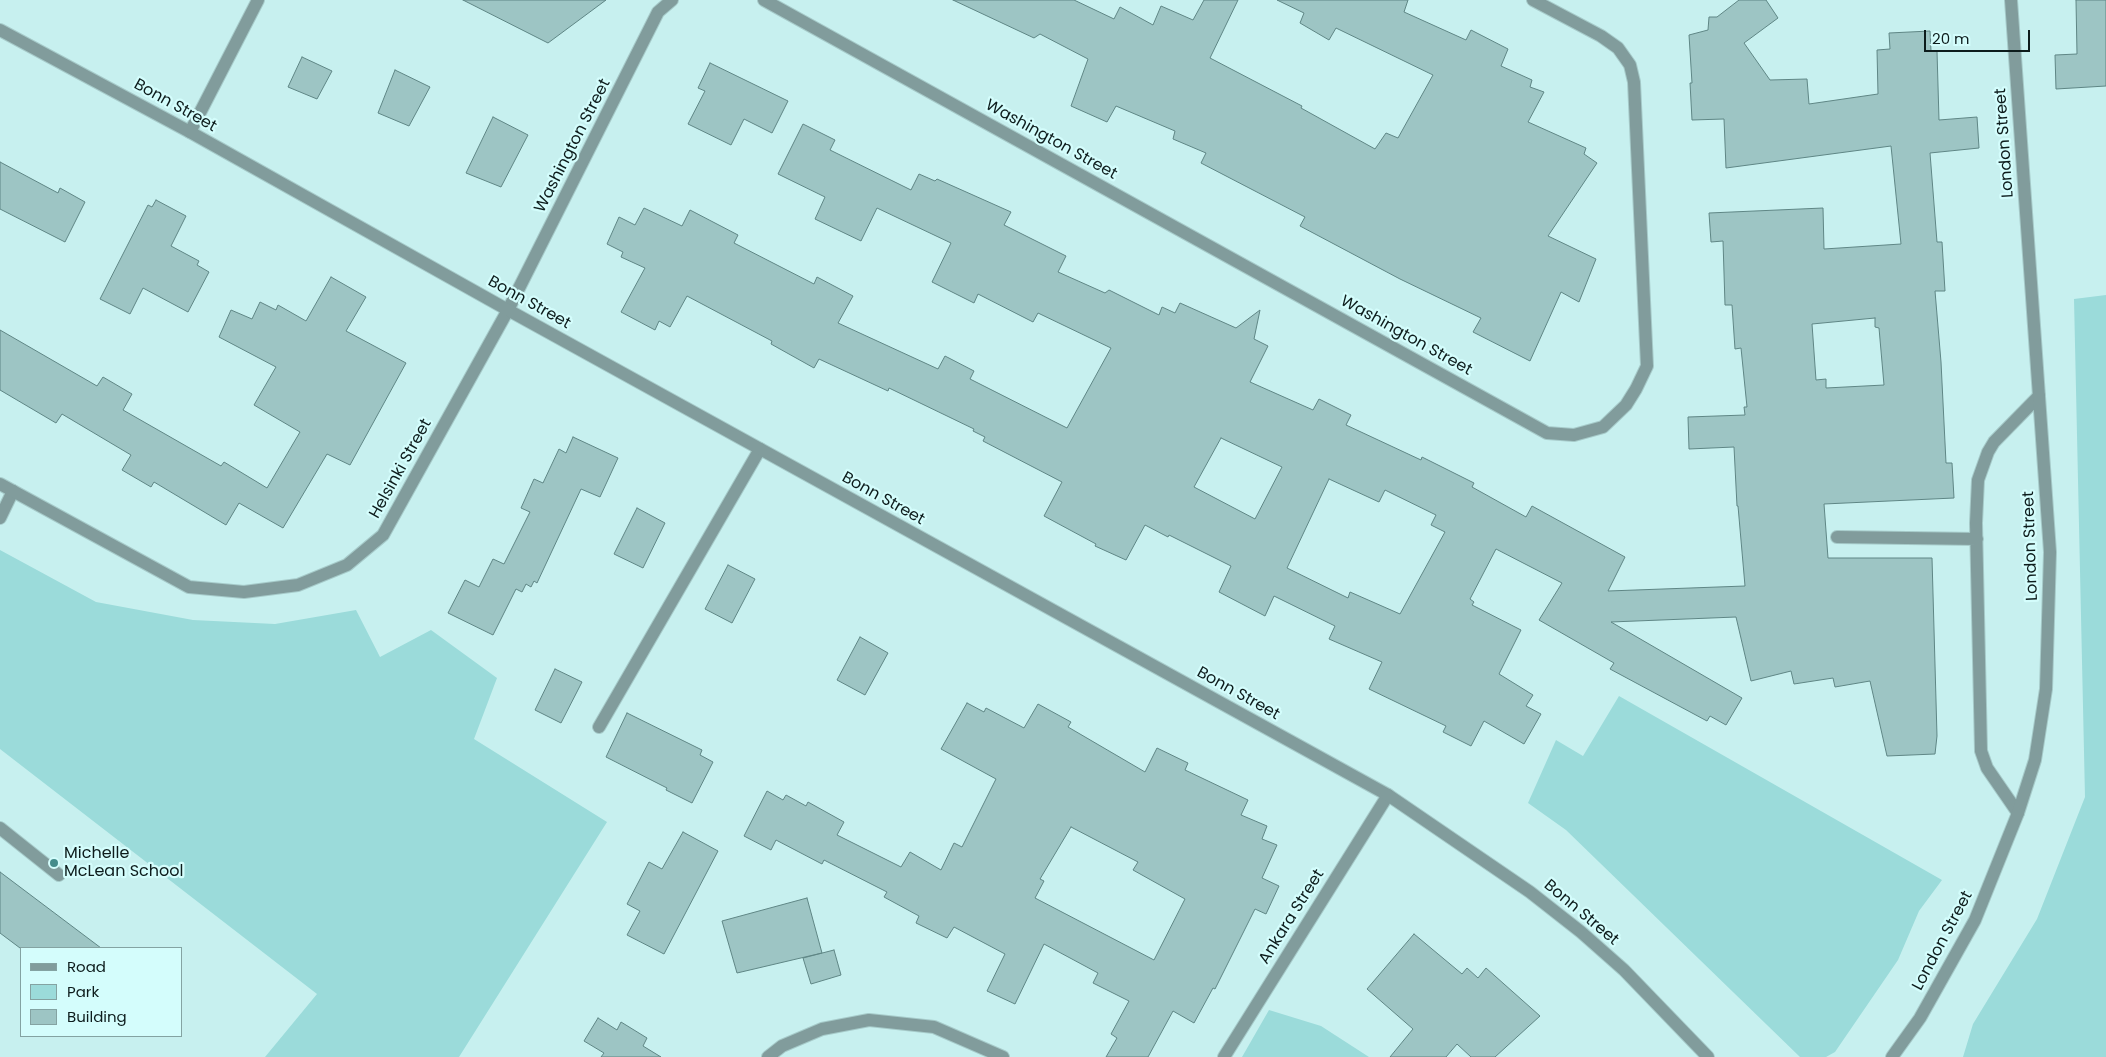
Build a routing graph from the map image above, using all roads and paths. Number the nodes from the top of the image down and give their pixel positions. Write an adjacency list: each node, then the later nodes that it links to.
1 (258, 0): 7 (street)
2 (672, 0): 8 (street, Washington Street)
3 (764, 0): 4 (street, Washington Street)
4 (1533, 0)
5 (2011, 0): 9 (street, London Street)
6 (0, 30): 7 (street, Bonn Street)
7 (190, 132): 8 (street, Bonn Street)
8 (508, 310): 10 (street, Bonn Street); 12 (street, Helsinki Street)
9 (2039, 396): 15 (street); 18 (street, London Street)
10 (760, 449): 16 (street); 17 (street, Bonn Street)
11 (0, 484): 12 (street, Helsinki Street)
12 (13, 491): 13 (street)
13 (0, 518)
14 (1837, 537): 15 (street)
15 (1977, 539): 18 (street)
16 (599, 727)
17 (1388, 795): 23 (street, Ankara Street); 24 (street, Bonn Street)
18 (2018, 813): 25 (street, London Street)
19 (0, 828): 20 (street)
20 (59, 875)
21 (768, 1057): 22 (street)
22 (1003, 1057)
23 (1224, 1057)
24 (1708, 1057)
25 (1892, 1057)

